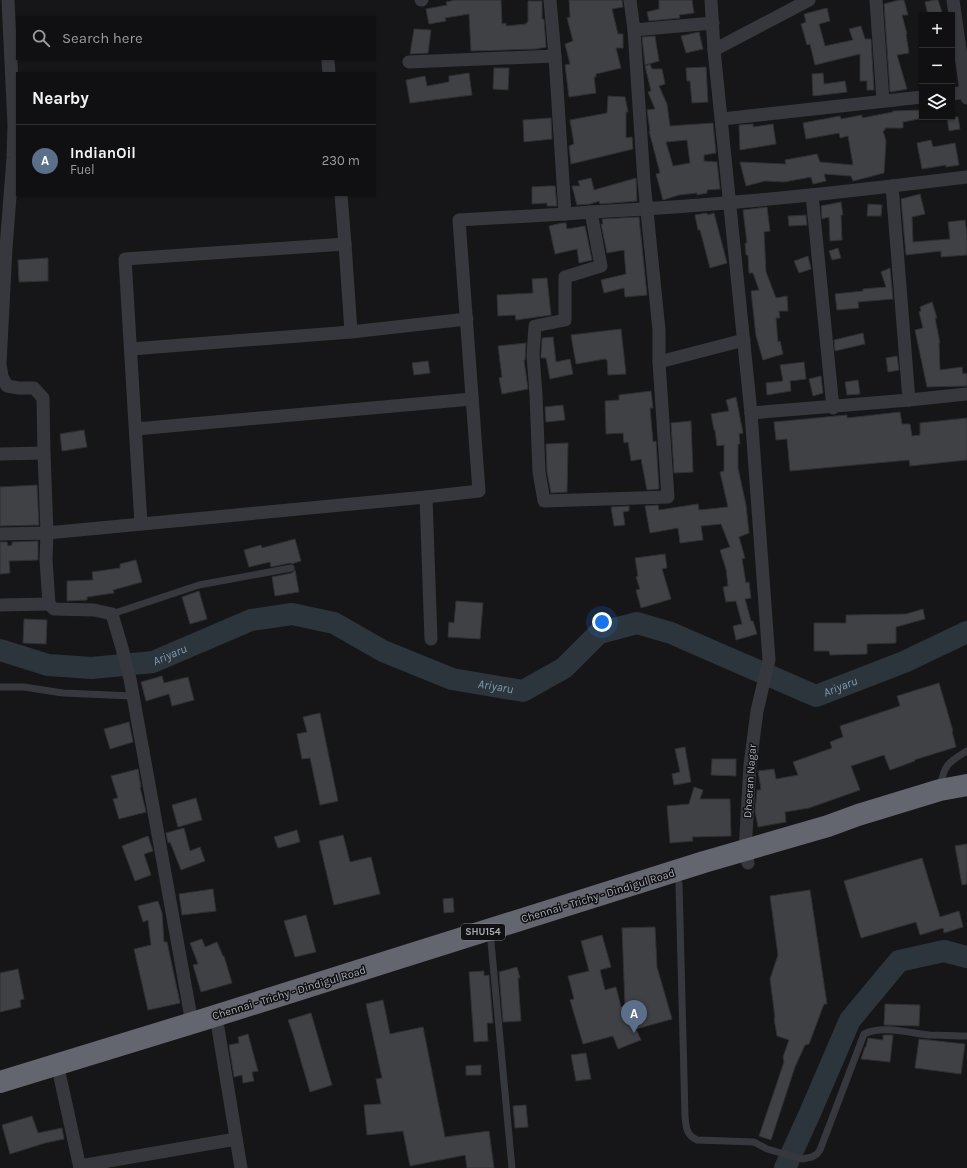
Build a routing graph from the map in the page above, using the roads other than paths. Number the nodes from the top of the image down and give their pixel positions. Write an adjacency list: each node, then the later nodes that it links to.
1 (8, 0): 13 (street)
2 (550, 0): 11 (street)
3 (630, 0): 9 (street)
4 (711, 0): 8 (street, Dheeran Nagar)
5 (809, 0): 10 (street)
6 (876, 0): 18 (street)
7 (953, 0): 14 (street)
8 (714, 23): 9 (street); 10 (street, Dheeran Nagar)
9 (634, 30): 26 (street)
10 (714, 50): 19 (street, Dheeran Nagar)
11 (555, 56): 12 (street); 28 (street)
12 (409, 62)
13 (5, 64): 20 (street)
14 (967, 92): 15 (street); 17 (street)
15 (955, 94)
16 (919, 97): 18 (street)
17 (967, 98)
18 (883, 101): 19 (street)
19 (722, 119): 25 (street, Dheeran Nagar)
20 (6, 158): 31 (street)
21 (967, 177): 22 (street)
22 (892, 186): 23 (street); 39 (street)
23 (812, 195): 25 (street); 40 (street)
24 (341, 196): 29 (street)
25 (730, 202): 26 (street); 33 (street, Dheeran Nagar)
26 (647, 209): 27 (street); 35 (street)
27 (591, 212): 28 (street); 35 (street)
28 (565, 214): 30 (street)
29 (345, 244): 32 (street); 34 (street)
30 (467, 319): 32 (street); 38 (street)
31 (1, 329): 36 (street)
32 (351, 332): 34 (street)
33 (744, 340): 35 (street); 41 (street, Dheeran Nagar)
34 (131, 349): 42 (street)
35 (659, 362)
36 (3, 386): 43 (street)
37 (967, 394): 39 (street)
38 (472, 399): 42 (street); 45 (street)
39 (909, 400): 40 (street)
40 (833, 408): 41 (street)
41 (751, 413): 60 (street, Dheeran Nagar)
42 (136, 429): 46 (street)
43 (44, 453): 44 (street); 47 (street)
44 (0, 454)
45 (426, 497): 46 (street); 53 (street)
46 (141, 524): 47 (street)
47 (47, 533): 48 (street); 50 (street)
48 (0, 534)
49 (291, 568): 52 (lane)
50 (49, 604): 51 (street); 52 (street)
51 (0, 605)
52 (112, 614): 55 (street)
53 (431, 639)
54 (0, 687): 55 (lane)
55 (133, 696): 63 (street)
56 (967, 751): 58 (lane)
57 (967, 785): 58 (highway, Chennai - Trichy - Dindigul Road / SHU154)
58 (940, 790): 60 (highway, Chennai - Trichy - Dindigul Road / SHU154)
59 (967, 800): 60 (highway, Chennai - Trichy - Dindigul Road)
60 (746, 857): 61 (highway, Chennai - Trichy - Dindigul Road); 63 (highway, Chennai - Trichy - Dindigul Road / SHU154)
61 (679, 884): 62 (highway, Chennai - Trichy - Dindigul Road); 65 (lane)
62 (491, 942): 64 (highway, Chennai - Trichy - Dindigul Road); 72 (lane)
63 (192, 1023): 67 (highway, Chennai - Trichy - Dindigul Road / SHU154)
64 (218, 1028): 66 (highway, Chennai - Trichy - Dindigul Road); 69 (street)
65 (967, 1036)
66 (60, 1077): 68 (highway, Chennai - Trichy - Dindigul Road); 70 (street)
67 (0, 1082)
68 (0, 1095)
69 (236, 1138): 70 (street); 71 (street)
70 (80, 1167)
71 (241, 1168)
72 (512, 1168)

